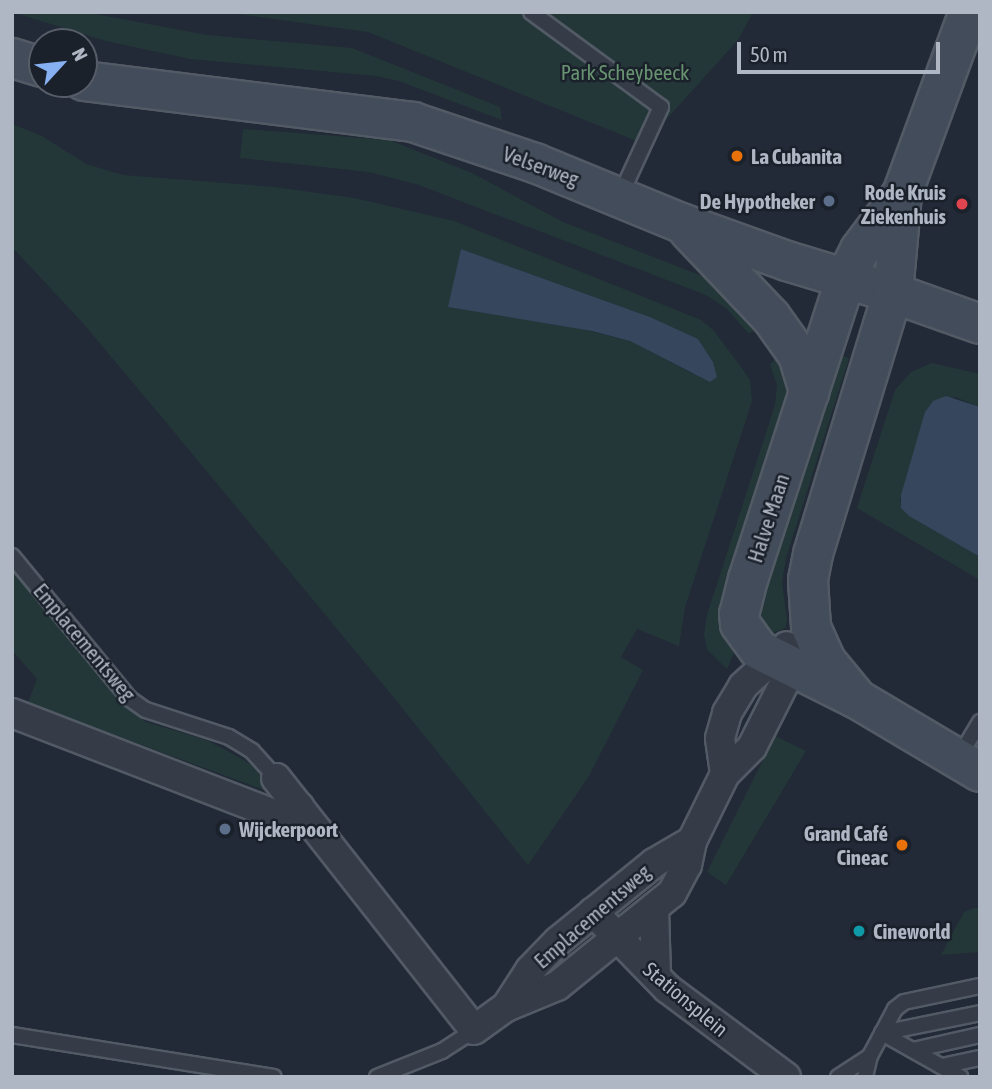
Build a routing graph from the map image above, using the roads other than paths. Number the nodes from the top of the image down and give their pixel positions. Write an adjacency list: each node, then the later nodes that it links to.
1 (531, 12): 5 (lane)
2 (969, 12): 4 (main road)
3 (98, 83): 5 (main road, Velserweg)
4 (902, 194): 7 (main road, Halve Maan); 8 (main road, Halve Maan)
5 (620, 196): 6 (main road, Velserweg)
6 (681, 223): 7 (main road, Velserweg); 10 (main road)
7 (846, 278): 8 (main road, Velserweg); 10 (main road, Halve Maan)
8 (894, 293): 9 (main road, Velserweg); 12 (main road, Halve Maan)
9 (980, 324)
10 (809, 392): 13 (main road, Halve Maan)
11 (12, 556): 19 (lane, Emplacementsweg)
12 (811, 627): 13 (street, Emplacementsweg); 14 (main road, Halve Maan)
13 (782, 663): 14 (main road, Halve Maan); 18 (street, Emplacementsweg); 18 (street, Emplacementsweg)
14 (858, 699): 17 (main road, Halve Maan)
15 (12, 713): 20 (street)
16 (980, 722): 17 (lane)
17 (969, 765)
18 (724, 774): 21 (street, Emplacementsweg)
19 (276, 778): 20 (street, Emplacementsweg)
20 (299, 807): 29 (street, Emplacementsweg)
21 (692, 842): 22 (street, Emplacementsweg); 23 (street, Emplacementsweg)
22 (654, 908): 24 (street, Emplacementsweg); 25 (street, Emplacementsweg)
23 (593, 912): 24 (street, Stationsplein); 27 (street, Emplacementsweg)
24 (618, 937): 25 (street, Stationsplein); 27 (street, Emplacementsweg)
25 (656, 976): 39 (street, Stationsplein)
26 (980, 986): 30 (lane)
27 (506, 1007): 29 (street, Emplacementsweg)
28 (980, 1013): 30 (lane)
29 (474, 1030): 38 (lane)
30 (882, 1033): 33 (lane); 34 (lane)
31 (12, 1035): 37 (lane)
32 (980, 1035): 33 (lane)
33 (913, 1050): 36 (lane)
34 (870, 1056): 40 (lane); 41 (lane)
35 (980, 1058): 36 (lane)
36 (942, 1066): 42 (lane)
37 (274, 1077)
38 (377, 1077)
39 (786, 1077)
40 (838, 1077)
41 (865, 1077)
42 (960, 1077)

